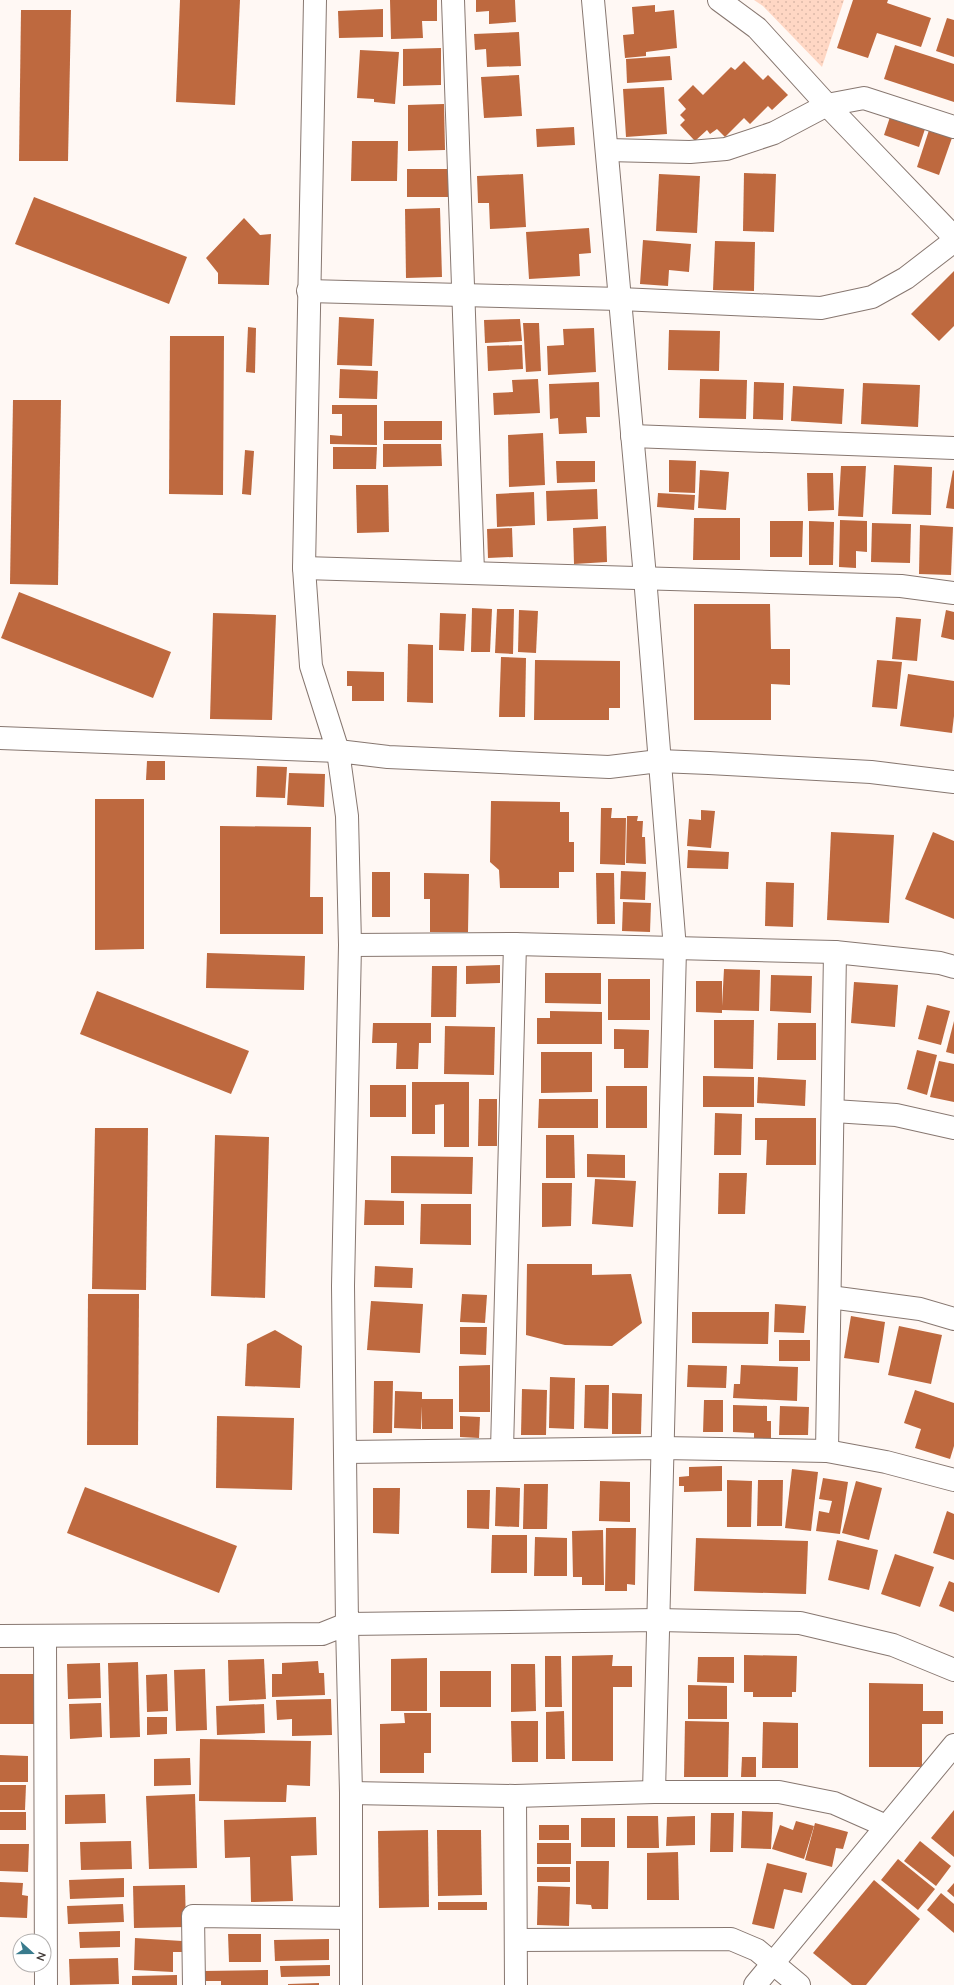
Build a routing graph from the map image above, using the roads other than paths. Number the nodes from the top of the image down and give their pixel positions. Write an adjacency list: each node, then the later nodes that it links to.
1 (315, 0): 10 (street)
2 (453, 0): 11 (street)
3 (593, 0): 7 (street)
4 (719, 0): 5 (street)
5 (827, 105): 6 (street); 7 (street); 8 (street)
6 (954, 127)
7 (607, 150): 12 (street)
8 (954, 237)
9 (954, 241): 12 (street)
10 (308, 291): 11 (street); 15 (street)
11 (463, 295): 12 (street); 16 (street)
12 (620, 299): 13 (street)
13 (632, 436): 14 (street); 17 (street)
14 (954, 448)
15 (304, 568): 16 (street); 20 (street)
16 (473, 572): 17 (street)
17 (645, 577): 18 (street); 21 (street)
18 (954, 593)
19 (0, 738): 20 (street)
20 (338, 751): 21 (street); 24 (street)
21 (659, 761): 22 (street); 25 (street)
22 (954, 782)
23 (515, 944): 24 (street); 25 (street); 33 (street)
24 (350, 945): 35 (street)
25 (675, 949): 26 (street); 32 (street)
26 (835, 952): 27 (street); 28 (street)
27 (954, 967)
28 (834, 1111): 29 (street); 30 (street)
29 (954, 1128)
30 (830, 1298): 31 (street); 34 (street)
31 (954, 1319)
32 (662, 1448): 33 (street); 34 (street); 37 (street)
33 (502, 1450): 35 (street)
34 (827, 1451): 36 (street)
35 (346, 1452): 38 (street)
36 (954, 1480)
37 (658, 1620): 38 (street); 41 (street); 43 (street)
38 (347, 1624): 40 (street); 44 (street)
39 (0, 1636): 40 (street)
40 (45, 1636): 50 (street)
41 (954, 1670)
42 (954, 1745): 46 (street)
43 (654, 1792): 45 (street); 46 (street)
44 (351, 1793): 45 (street); 47 (street)
45 (515, 1796): 48 (street)
46 (886, 1826): 49 (street)
47 (351, 1918): 51 (street); 52 (street)
48 (516, 1940): 49 (street); 53 (street)
49 (772, 1963): 54 (street); 55 (street)
50 (46, 1985)
51 (194, 1985)
52 (352, 1985)
53 (516, 1985)
54 (755, 1985)
55 (799, 1985)

